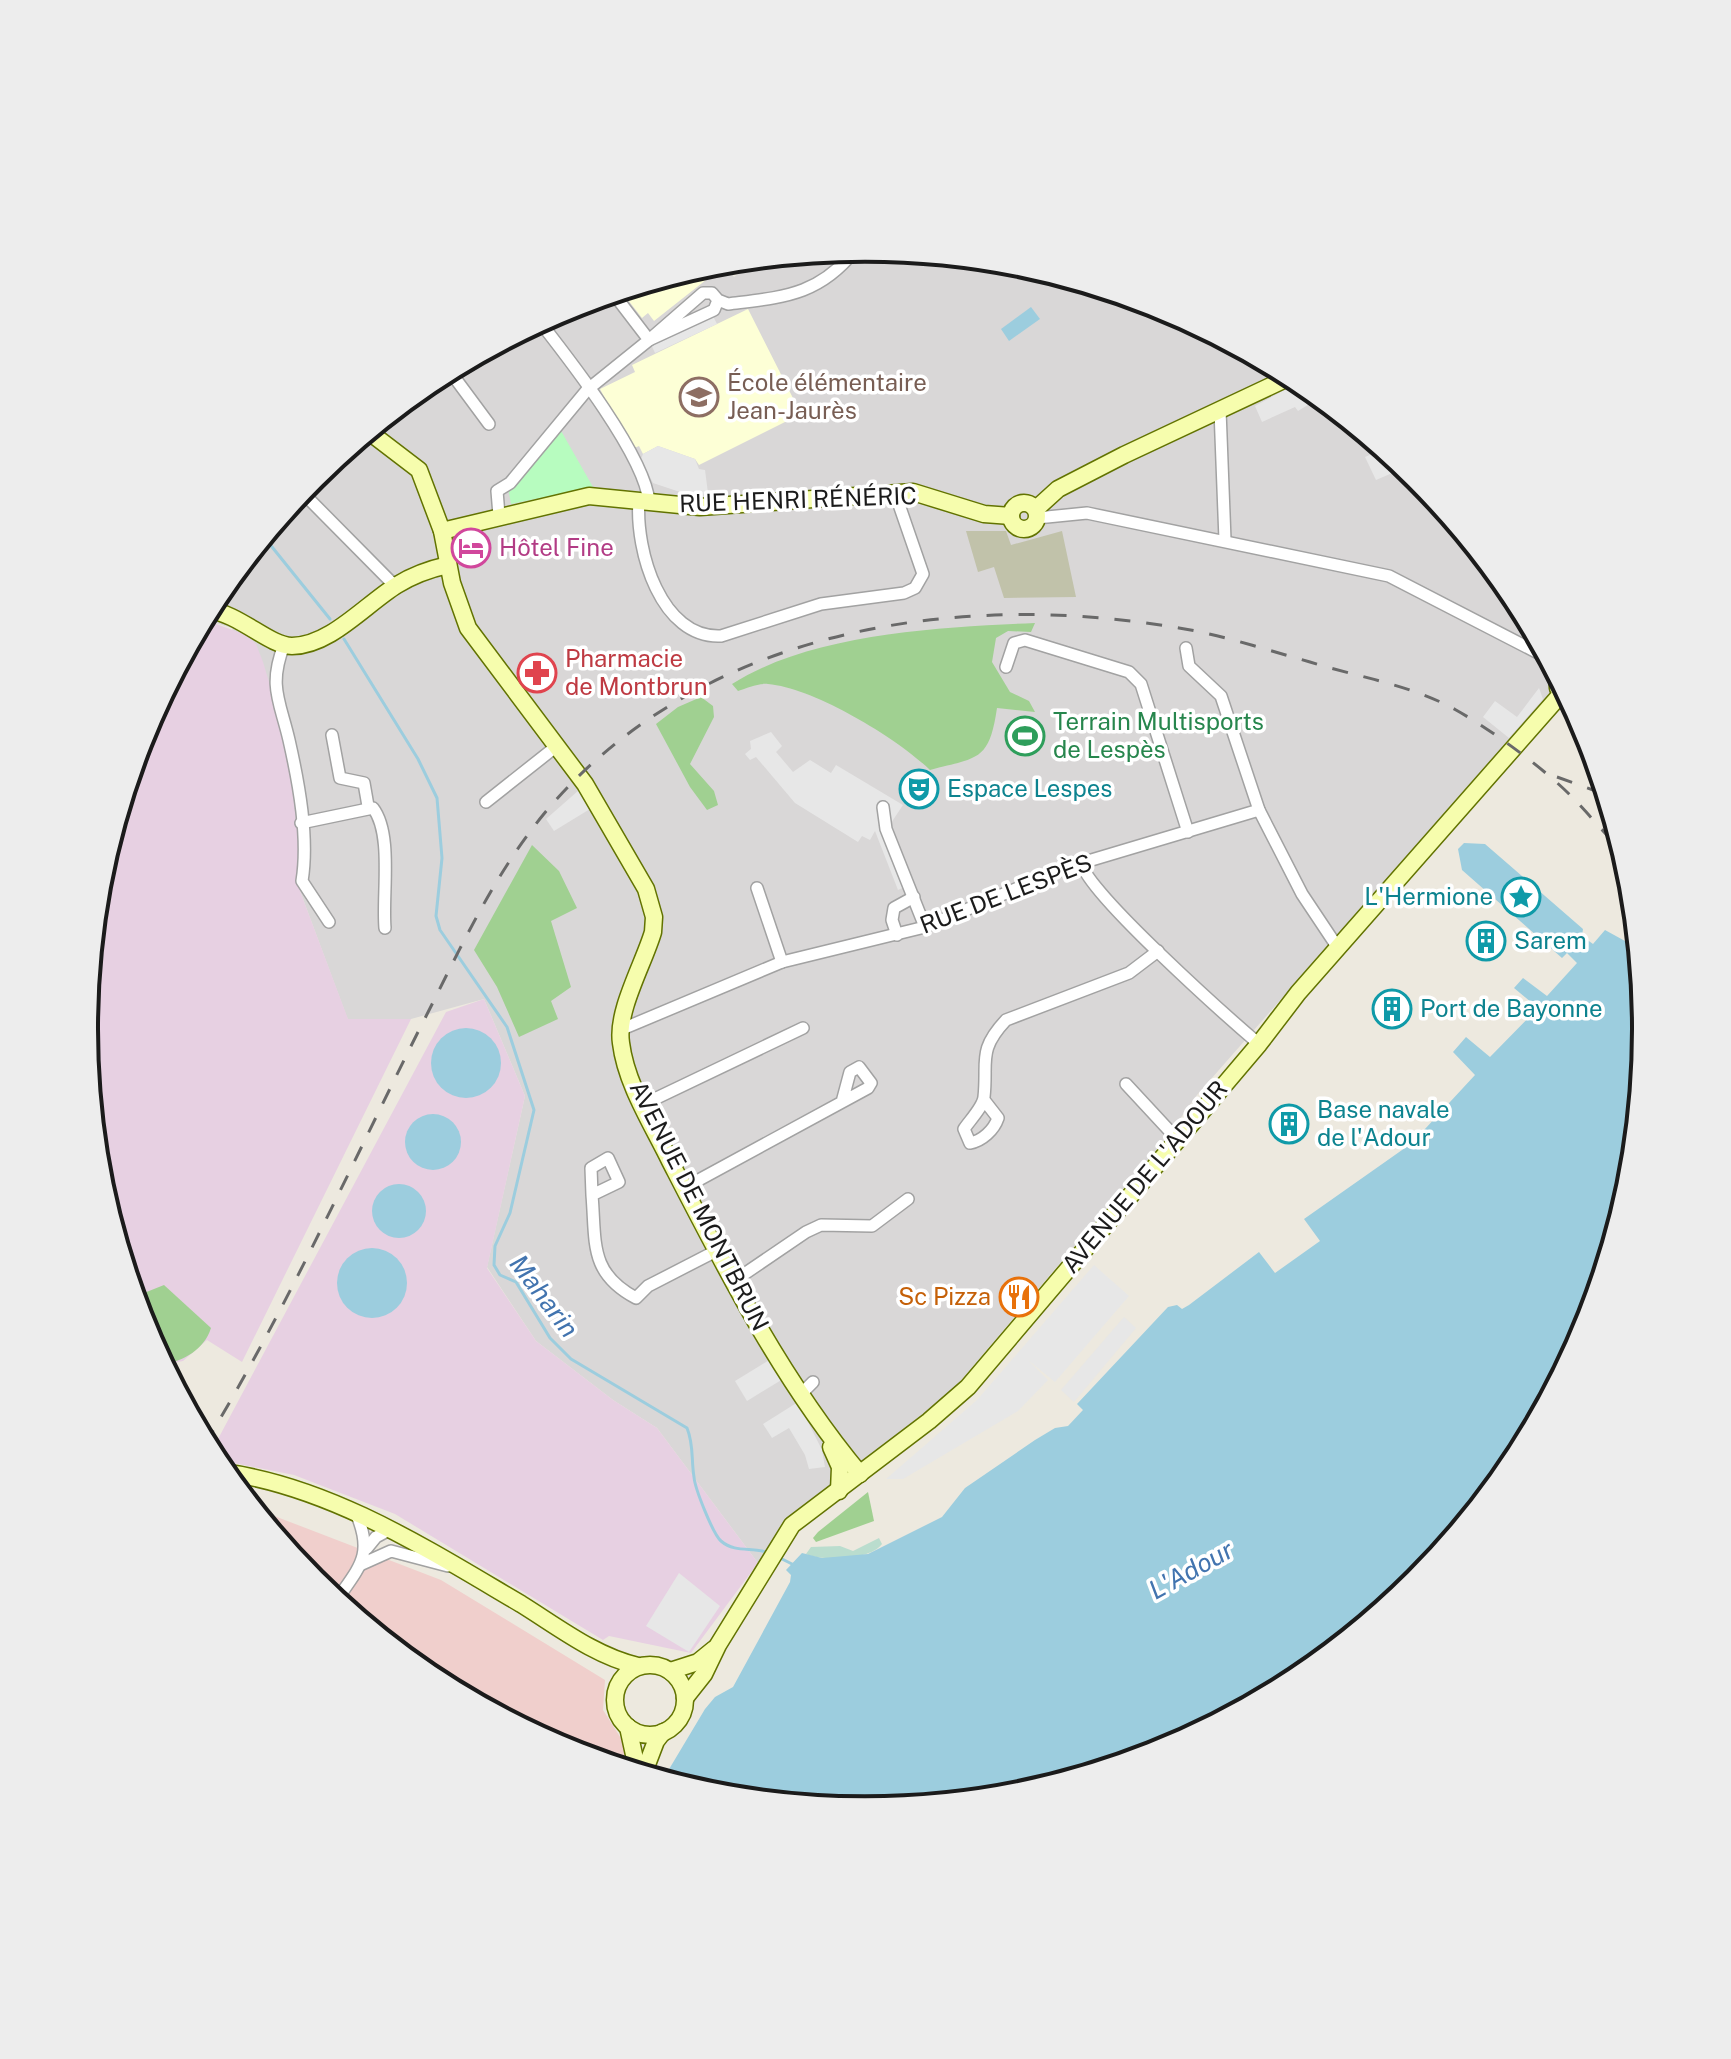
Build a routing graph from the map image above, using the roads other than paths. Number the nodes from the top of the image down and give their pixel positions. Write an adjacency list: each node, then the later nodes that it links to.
1 (844, 263): 4 (street)
2 (620, 303): 4 (street)
3 (547, 331): 7 (street)
4 (649, 340): 7 (street)
5 (457, 380): 9 (street)
6 (1278, 383): 8 (street)
7 (591, 387): 13 (street); 15 (street)
8 (1220, 410): 14 (street); 17 (street)
9 (489, 424)
10 (377, 438): 16 (street)
11 (895, 493): 13 (street, RUE HENRI RÉNÉRIC); 13 (street); 14 (street, RUE HENRI RÉNÉRIC)
12 (310, 500): 19 (street)
13 (644, 501): 15 (street, RUE HENRI RÉNÉRIC)
14 (1037, 514): 17 (street)
15 (499, 515): 16 (street, RUE HENRI RÉNÉRIC)
16 (442, 531): 18 (street)
17 (1225, 540): 23 (street)
18 (448, 565): 19 (street); 27 (street)
19 (395, 586): 21 (street)
20 (221, 613): 21 (street)
21 (284, 645): 32 (street)
22 (1186, 648): 31 (street)
23 (1532, 650)
24 (1006, 667): 33 (street)
25 (1560, 703): 41 (street, AVENUE DE L'ADOUR)
26 (332, 735): 29 (street)
27 (558, 745): 28 (street); 45 (street)
28 (486, 802)
29 (368, 806): 32 (street); 39 (street)
30 (883, 807): 36 (street)
31 (1259, 810): 33 (street, RUE DE LESPÈS); 41 (street)
32 (301, 823): 37 (street)
33 (1188, 832): 34 (street, RUE DE LESPÈS)
34 (1082, 863): 38 (street, RUE DE LESPÈS); 42 (street)
35 (757, 888): 43 (street)
36 (914, 897): 38 (street); 40 (street)
37 (329, 922)
38 (925, 927): 40 (street, RUE DE LESPÈS)
39 (385, 928)
40 (897, 935): 43 (street, RUE DE LESPÈS)
41 (1338, 948): 46 (street, AVENUE DE L'ADOUR)
42 (1158, 951): 46 (street); 48 (street)
43 (782, 962): 45 (street, RUE DE LESPÈS)
44 (803, 1028): 50 (street)
45 (620, 1030): 50 (street, AVENUE DE MONTBRUN)
46 (1259, 1044): 51 (street, AVENUE DE L'ADOUR)
47 (1126, 1084): 51 (street)
48 (984, 1100)
49 (842, 1102): 52 (street)
50 (642, 1105): 52 (street, AVENUE DE MONTBRUN)
51 (1177, 1139): 58 (street, AVENUE DE L'ADOUR)
52 (684, 1188): 55 (street, AVENUE DE MONTBRUN)
53 (592, 1195): 55 (street)
54 (908, 1199): 56 (street)
55 (718, 1250): 56 (street, AVENUE DE MONTBRUN)
56 (734, 1281): 57 (street, AVENUE DE MONTBRUN)
57 (826, 1430): 58 (street, AVENUE DE MONTBRUN); 60 (street)
58 (860, 1474): 60 (street, AVENUE DE L'ADOUR)
59 (243, 1477): 61 (street)
60 (839, 1491): 67 (street, AVENUE DE L'ADOUR)
61 (355, 1513): 62 (street); 63 (street)
62 (389, 1530): 63 (street); 65 (street)
63 (367, 1548): 64 (street)
64 (362, 1564): 65 (street); 66 (street)
65 (462, 1570): 68 (street)
66 (343, 1591)
67 (718, 1645): 70 (street, AVENUE DE L'ADOUR); 72 (street, AVENUE DE L'ADOUR)
68 (597, 1652): 69 (street); 71 (street)
69 (638, 1666): 70 (street); 71 (street)
70 (670, 1671): 72 (street)
71 (618, 1685): 73 (street)
72 (685, 1698): 74 (street)
73 (628, 1727): 74 (street); 75 (street)
74 (663, 1732): 76 (street)
75 (637, 1762)
76 (645, 1764)

